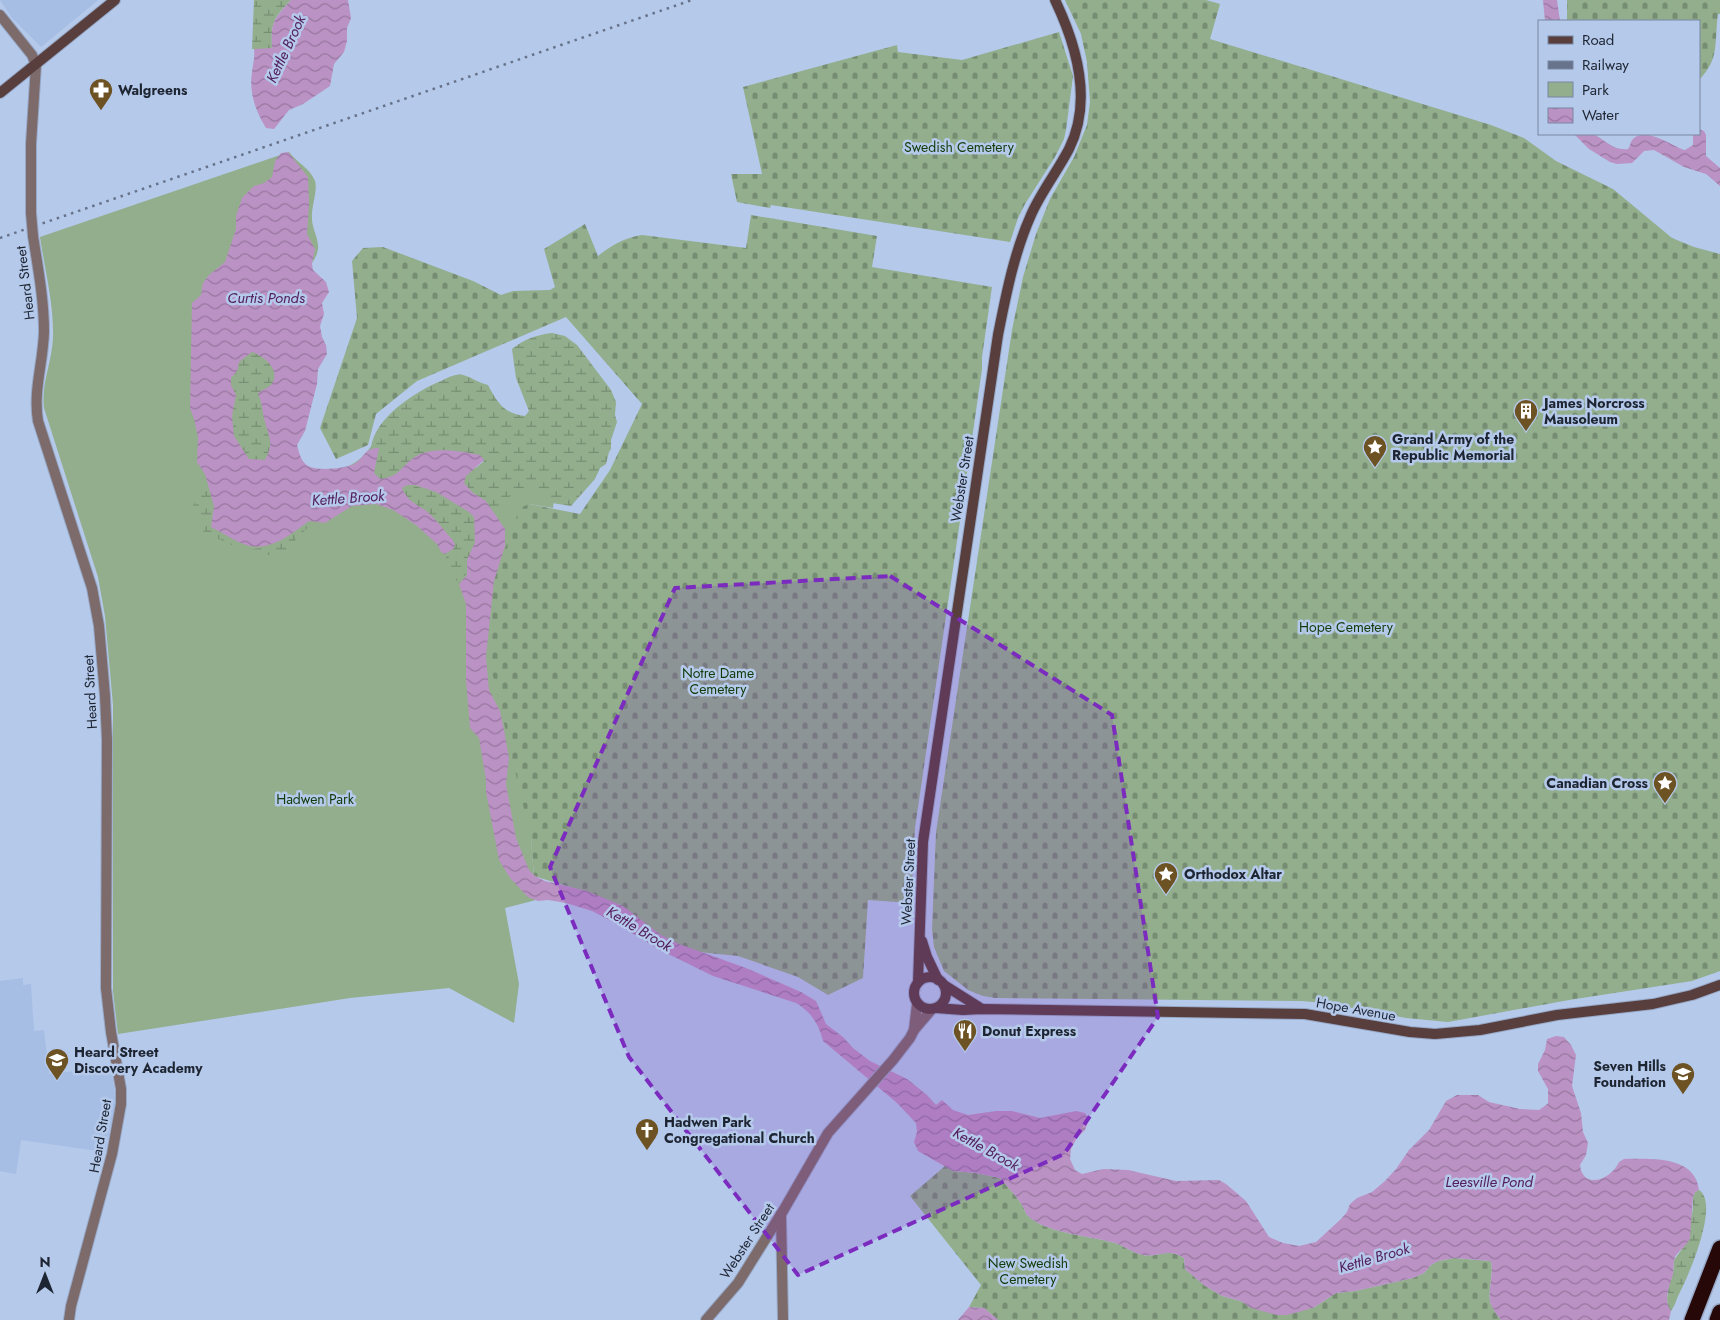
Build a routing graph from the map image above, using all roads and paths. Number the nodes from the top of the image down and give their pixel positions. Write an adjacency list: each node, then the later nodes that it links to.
1 (115, 0): 4 (main road)
2 (1055, 0): 6 (main road, Webster Street)
3 (0, 15): 4 (street)
4 (36, 66): 5 (main road); 17 (street, Heard Street, bridge)
5 (0, 93)
6 (920, 933): 7 (main road, Webster Street); 8 (main road)
7 (918, 982): 8 (main road); 10 (main road)
8 (941, 982): 11 (main road); 12 (main road)
9 (1720, 985): 12 (main road, Hope Avenue)
10 (917, 1004): 11 (main road); 13 (street, Webster Street)
11 (934, 1009): 12 (main road, Hope Avenue); 13 (street, Webster Street)
12 (982, 1009)
13 (914, 1030): 14 (street, Webster Street)
14 (781, 1213): 18 (street, Webster Street); 19 (street)
15 (1720, 1248): 20 (highway)
16 (1720, 1312): 21 (highway)
17 (69, 1320)
18 (706, 1320)
19 (783, 1320)
20 (1692, 1320)
21 (1717, 1320)

